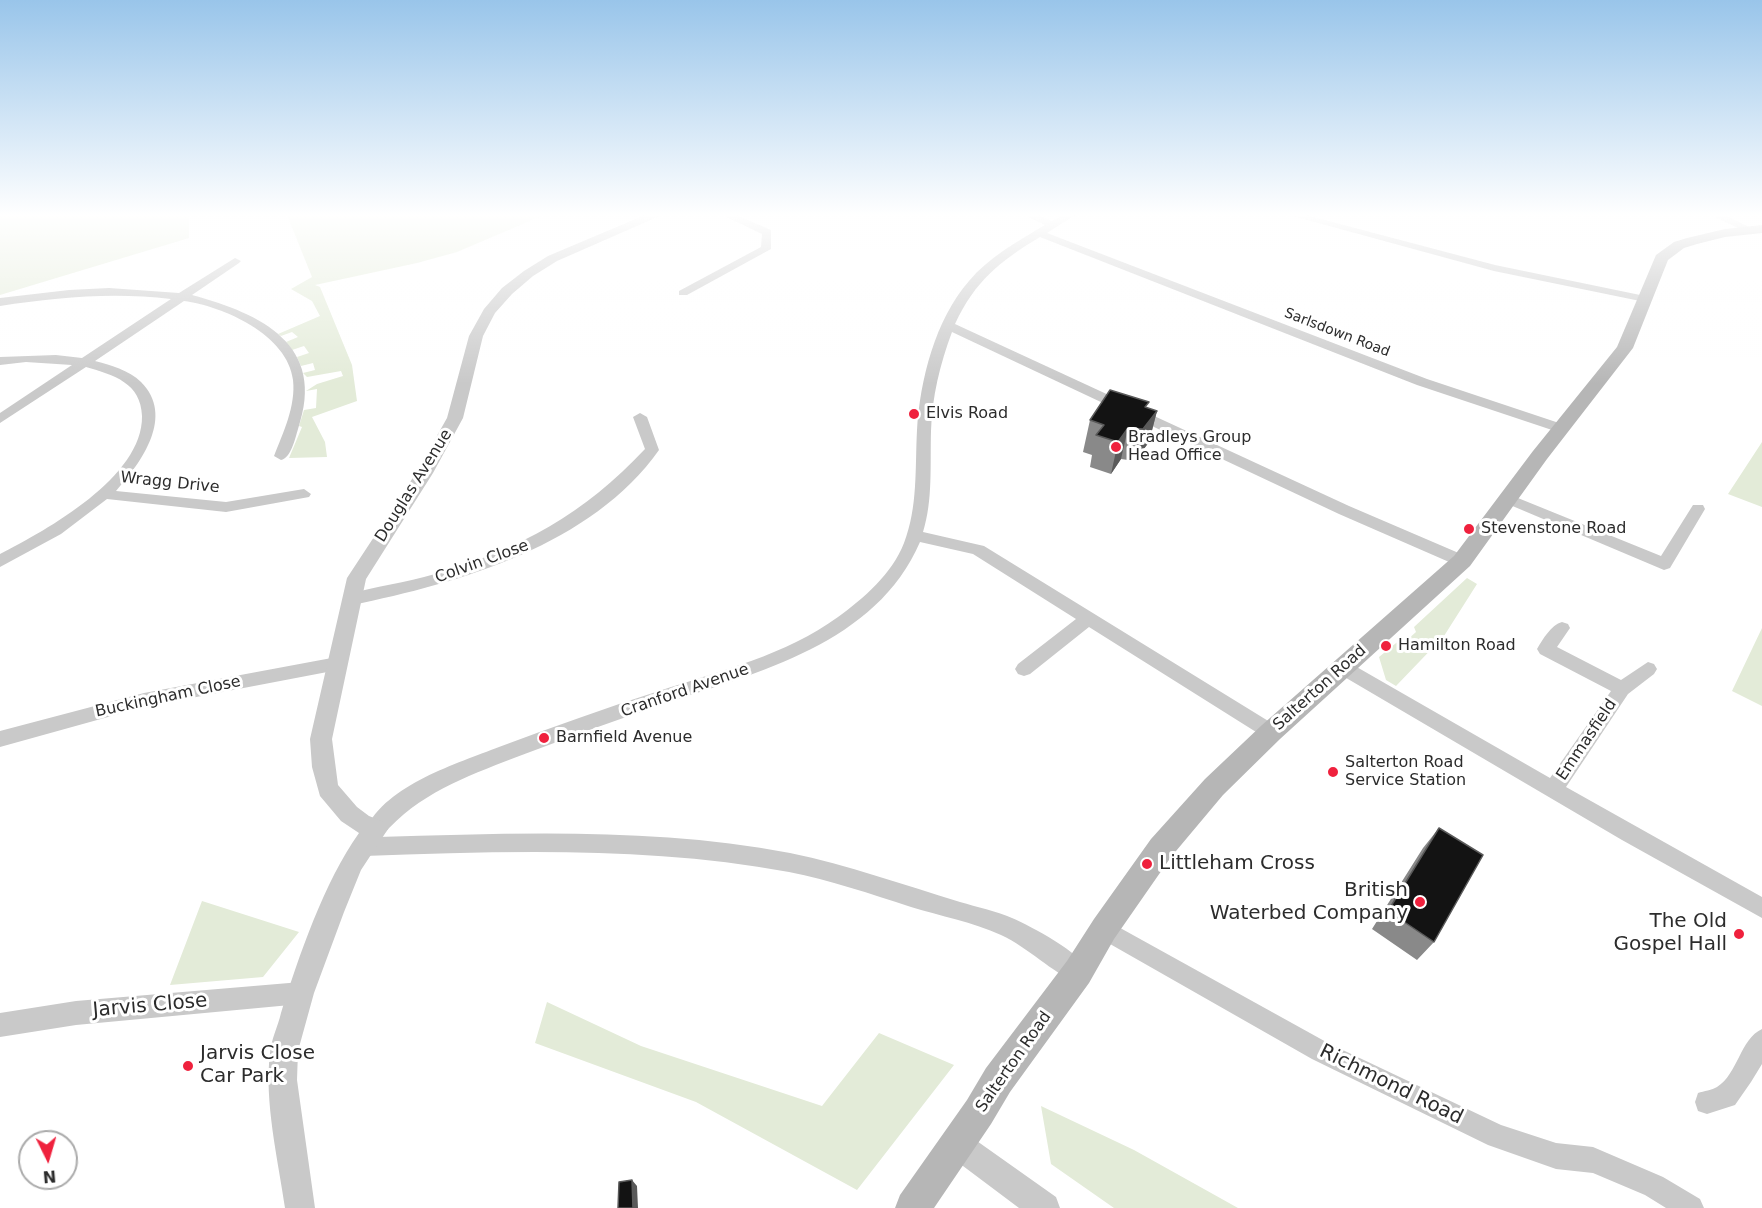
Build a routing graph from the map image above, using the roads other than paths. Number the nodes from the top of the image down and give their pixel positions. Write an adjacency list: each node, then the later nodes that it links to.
1 (219, 271): 9 (street)
2 (533, 271): 26 (street, Douglas Avenue)
3 (724, 271): 8 (street)
4 (984, 271): 12 (street, Cranford Avenue)
5 (1138, 271): 17 (street, Sarlsdown Road)
6 (1510, 271): 10 (street)
7 (1655, 271): 10 (main road, Salterton Road)
8 (683, 293)
9 (181, 297): 11 (street); 14 (street); 18 (street)
10 (1645, 299): 17 (main road, Salterton Road)
11 (0, 302)
12 (949, 326): 23 (street, Cranford Avenue); 25 (street)
13 (0, 361): 14 (street)
14 (87, 361): 16 (street); 19 (street)
15 (640, 417): 26 (street, Colvin Close)
16 (0, 419)
17 (1560, 428): 21 (main road, Salterton Road)
18 (281, 456)
19 (103, 494): 20 (street, Wragg Drive); 24 (street)
20 (304, 494)
21 (1508, 499): 22 (street); 25 (main road, Salterton Road)
22 (1698, 509)
23 (915, 536): 27 (street); 37 (street, Cranford Avenue)
24 (0, 561)
25 (1462, 561): 30 (main road, Salterton Road)
26 (352, 599): 29 (street, Douglas Avenue)
27 (1088, 619): 31 (street); 34 (street)
28 (1562, 628): 33 (street, Emmasfield)
29 (337, 664): 35 (street, Buckingham Close); 37 (street, Douglas Avenue)
30 (1342, 667): 34 (main road, Salterton Road); 36 (street)
31 (1024, 669)
32 (1648, 669): 33 (street, Emmasfield)
33 (1622, 689): 36 (street, Emmasfield)
34 (1271, 732): 39 (main road, Salterton Road)
35 (0, 739)
36 (1553, 790): 38 (street)
37 (370, 838): 40 (street); 41 (street, Cranford Avenue)
38 (1762, 908)
39 (1104, 929): 40 (main road, Salterton Road); 49 (street, Richmond Road)
40 (1078, 972): 45 (main road, Salterton Road)
41 (301, 993): 42 (street, Jarvis Close); 46 (street, Cranford Avenue)
42 (0, 1025)
43 (1762, 1041): 44 (street)
44 (1707, 1102)
45 (957, 1144): 47 (main road, Salterton Road); 48 (street)
46 (300, 1208)
47 (913, 1208)
48 (1045, 1208)
49 (1691, 1208)

